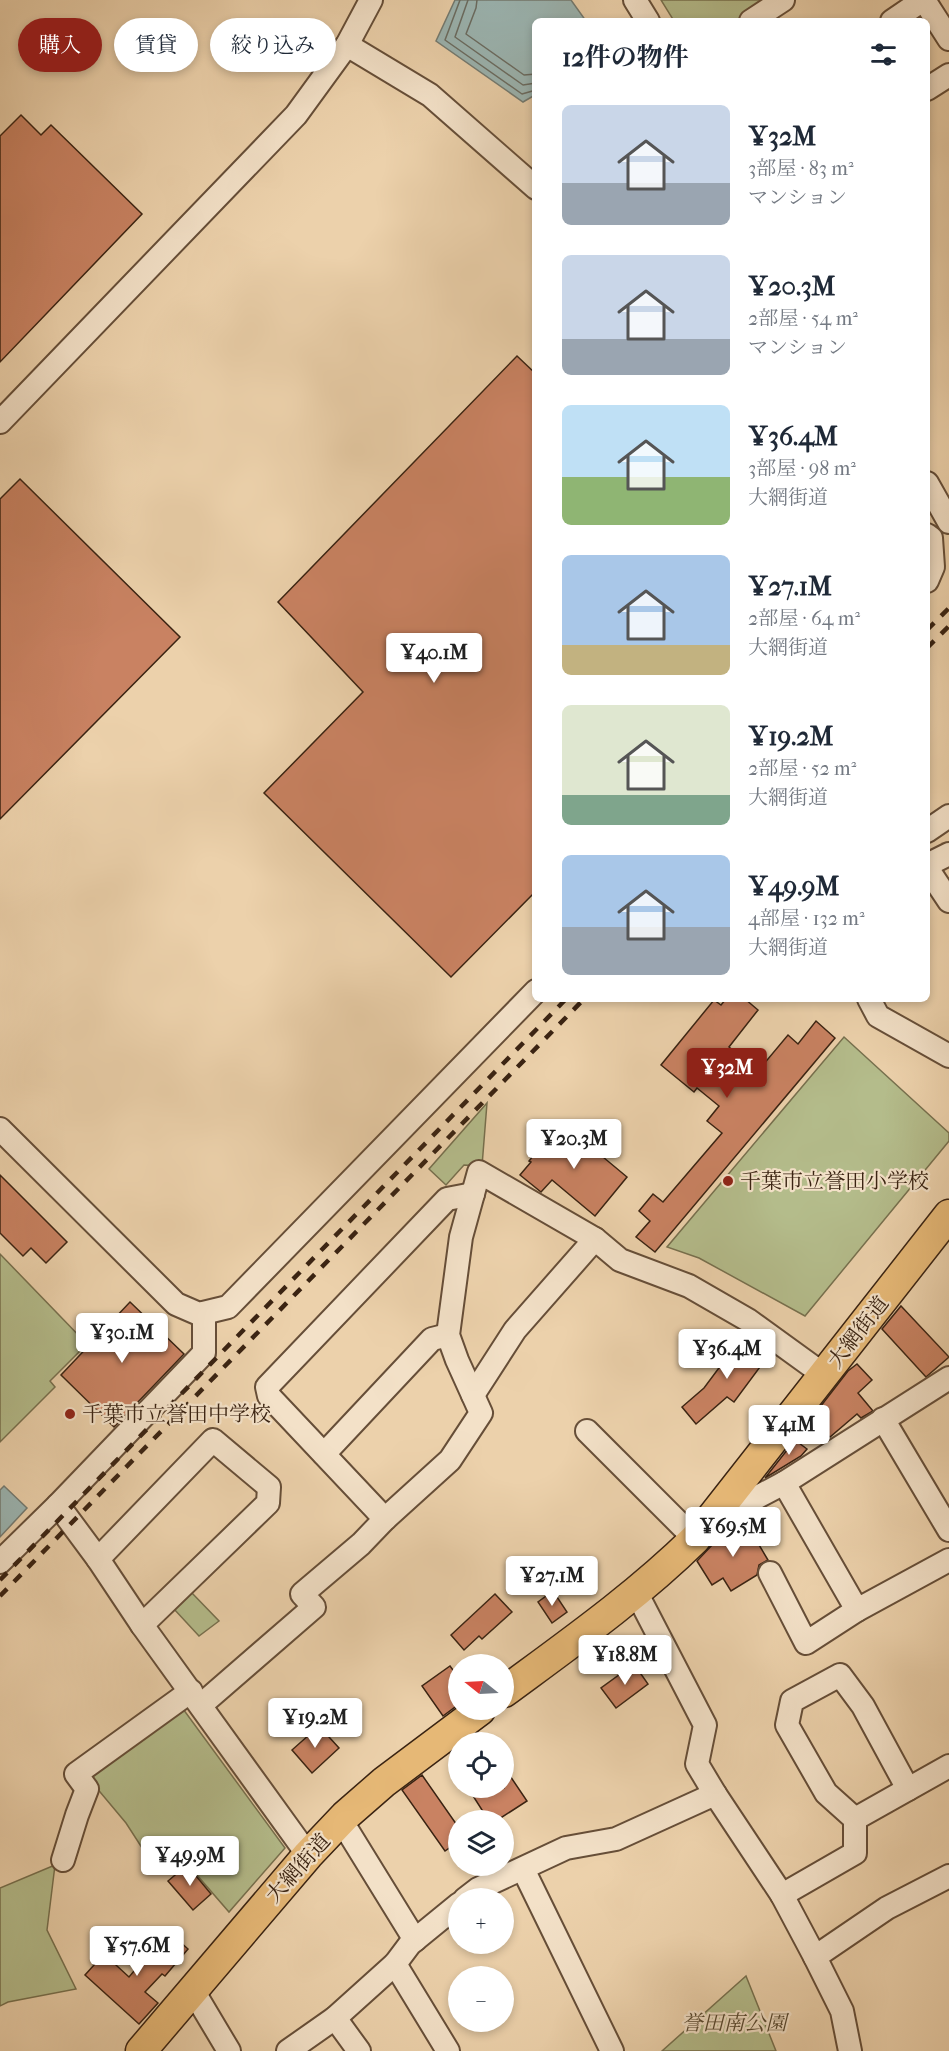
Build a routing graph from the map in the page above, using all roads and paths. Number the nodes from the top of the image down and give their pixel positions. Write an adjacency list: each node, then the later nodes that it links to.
1 (371, 0): 9 (street)
2 (635, 0): 5 (street)
3 (783, 0): 6 (street)
4 (923, 0): 7 (street); 8 (street)
5 (646, 18)
6 (756, 18)
7 (896, 18)
8 (949, 39)
9 (346, 45): 12 (street); 13 (street)
10 (949, 75): 11 (street)
11 (930, 87)
12 (532, 184)
13 (0, 422)
14 (930, 488): 15 (street)
15 (949, 522)
16 (930, 537): 17 (street)
17 (930, 574)
18 (949, 816): 19 (street)
19 (930, 829)
20 (949, 854): 21 (street)
21 (930, 864)
22 (930, 871): 23 (street)
23 (949, 901)
24 (532, 995): 31 (street)
25 (871, 1002): 26 (street)
26 (949, 1056)
27 (0, 1129): 31 (street)
28 (473, 1194): 30 (street); 32 (street); 38 (street)
29 (949, 1215): 33 (main road, 大網街道)
30 (595, 1239): 33 (street); 35 (street)
31 (204, 1313): 40 (street)
32 (448, 1335): 35 (street); 38 (street)
33 (824, 1375): 42 (main road, 大網街道)
34 (949, 1378): 36 (street)
35 (473, 1395): 41 (street)
36 (883, 1419): 39 (street); 43 (street)
37 (587, 1431): 42 (street)
38 (324, 1454): 41 (street)
39 (784, 1483): 42 (street); 49 (street)
40 (58, 1505): 44 (street); 46 (street)
41 (385, 1519): 52 (street)
42 (703, 1530): 48 (main road, 大網街道)
43 (949, 1530)
44 (98, 1559): 50 (street); 50 (street)
45 (949, 1560): 49 (street)
46 (0, 1562)
47 (770, 1573): 49 (street)
48 (636, 1592): 51 (main road, 大網街道); 56 (street)
49 (858, 1610)
50 (142, 1625): 52 (street)
51 (514, 1684)
52 (196, 1698): 59 (street); 60 (street)
53 (467, 1720): 58 (main road, 大網街道)
54 (949, 1766): 55 (street)
55 (909, 1789): 57 (street); 57 (street)
56 (715, 1794): 61 (street); 64 (street)
57 (855, 1819): 64 (street)
58 (341, 1820): 59 (main road, 大網街道); 66 (street)
59 (308, 1855): 69 (main road, 大網街道)
60 (63, 1860)
61 (523, 1869): 63 (street); 76 (street)
62 (949, 1876): 67 (street)
63 (480, 1888)
64 (782, 1895): 67 (street)
65 (448, 1913): 66 (street)
66 (415, 1940): 68 (street)
67 (815, 1957): 77 (street)
68 (395, 1964): 70 (street); 75 (street)
69 (192, 1989): 71 (main road, 大網街道); 72 (street)
70 (335, 2018): 73 (street); 74 (street)
71 (141, 2051)
72 (229, 2051)
73 (288, 2051)
74 (359, 2051)
75 (448, 2051)
76 (612, 2051)
77 (850, 2051)

